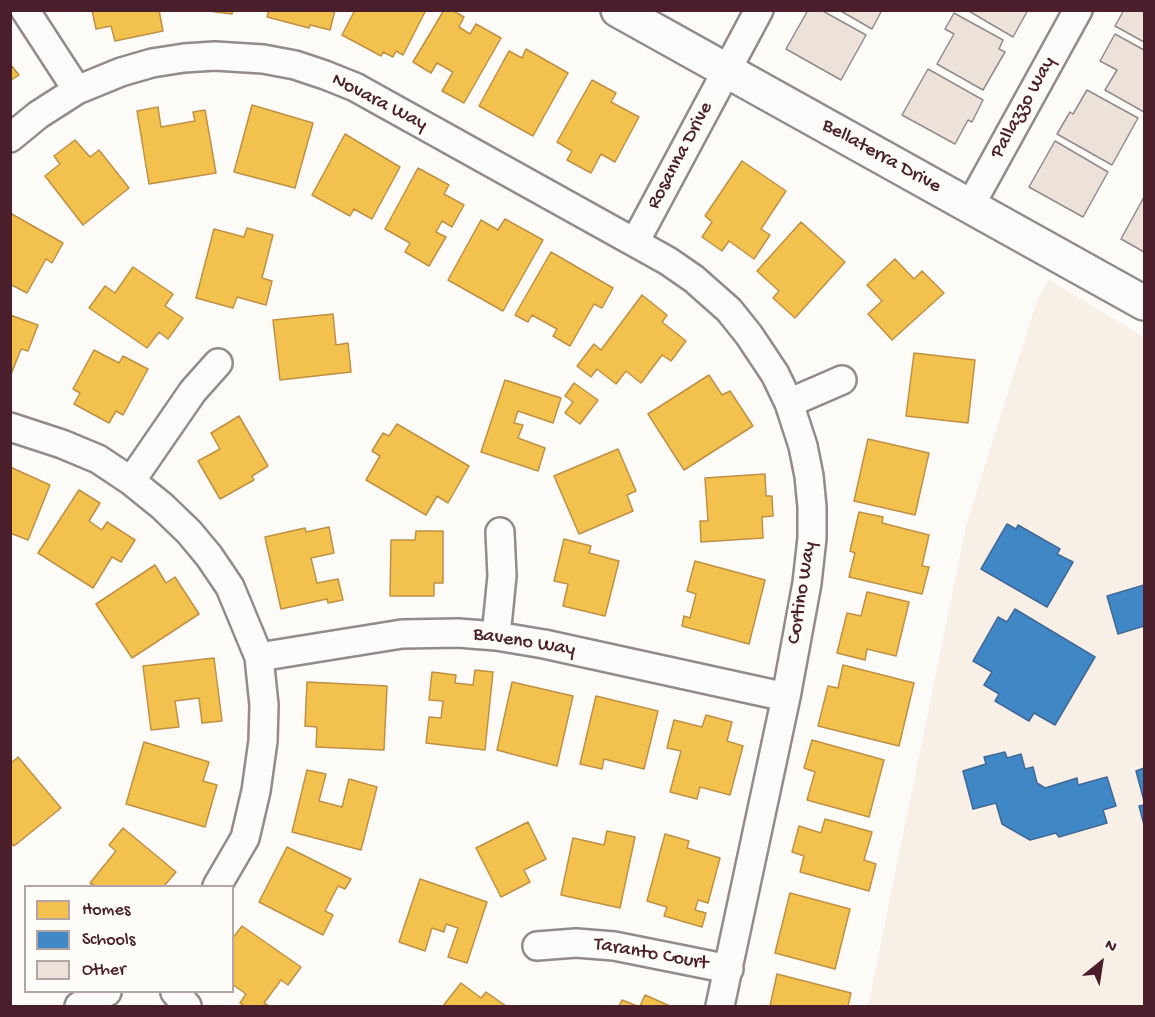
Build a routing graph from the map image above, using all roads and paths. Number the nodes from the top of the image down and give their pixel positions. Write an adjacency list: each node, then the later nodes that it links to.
1 (25, 10): 6 (street)
2 (618, 10): 5 (street, Bellaterra Drive)
3 (759, 10): 5 (street, Rosanna Drive)
4 (1078, 10): 8 (street, Pallazzo Way)
5 (727, 71): 8 (street, Bellaterra Drive); 9 (street, Rosanna Drive)
6 (77, 90): 7 (street, Novara Way); 9 (street, Novara Way)
7 (10, 138)
8 (970, 206): 10 (street, Bellaterra Drive)
9 (634, 242): 13 (street, Cortino Way)
10 (1144, 303)
11 (218, 363): 15 (street)
12 (842, 380): 13 (street)
13 (789, 403): 19 (street, Cortino Way)
14 (10, 427): 15 (street)
15 (131, 481): 18 (street)
16 (500, 532): 17 (street)
17 (496, 636): 18 (street, Baveno Way); 19 (street, Baveno Way)
18 (259, 657): 20 (street)
19 (786, 697): 22 (street, Cortino Way)
20 (218, 885)
21 (537, 946): 22 (street, Taranto Court)
22 (729, 969): 27 (street, Cortino Way)
23 (105, 993): 25 (street)
24 (176, 993): 26 (street)
25 (79, 1006)
26 (187, 1006)
27 (720, 1006)

